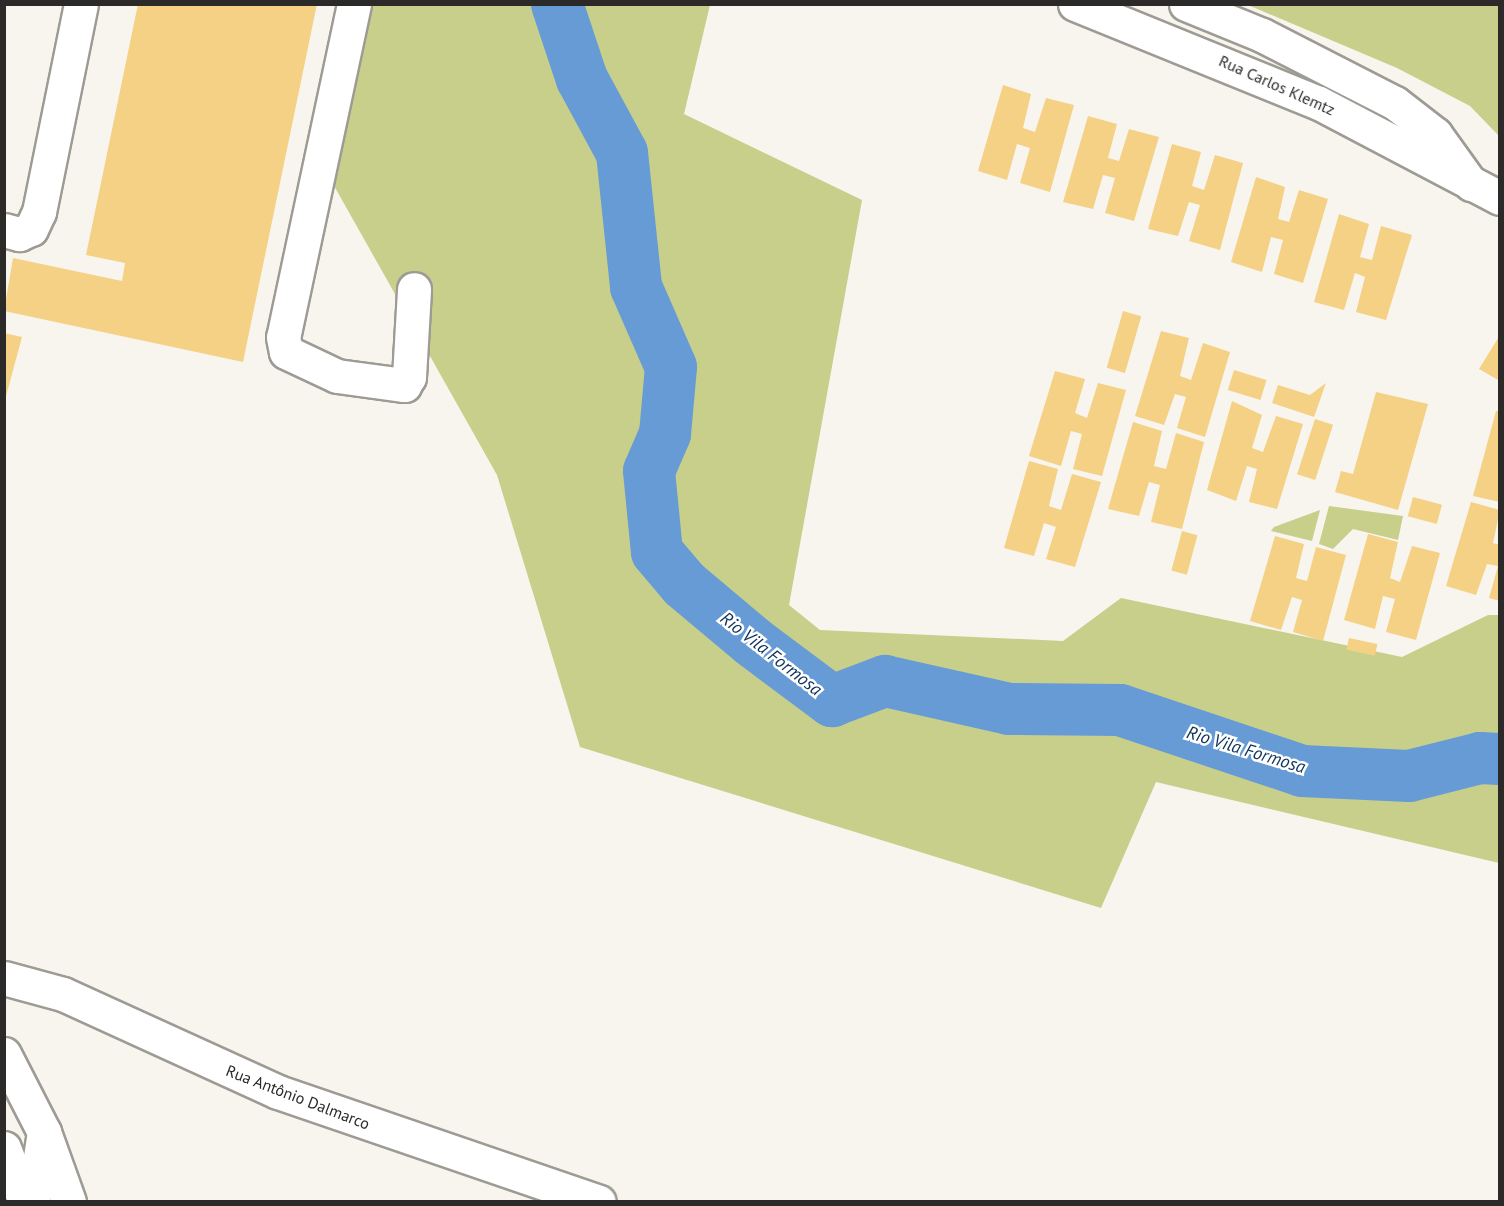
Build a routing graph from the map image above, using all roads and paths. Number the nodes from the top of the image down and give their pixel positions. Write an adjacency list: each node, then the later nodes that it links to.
1 (81, 4): 8 (street)
2 (354, 4): 9 (street)
3 (1075, 4): 5 (street, Rua Carlos Klemtz)
4 (1186, 4): 5 (street)
5 (1471, 184): 6 (street, Rua Carlos Klemtz); 7 (street, Rua Carlos Klemtz)
6 (1500, 198)
7 (1500, 207)
8 (4, 230)
9 (414, 289)
10 (4, 978): 17 (street, Rua Antônio Dalmarco)
11 (4, 1054): 12 (street)
12 (44, 1132): 15 (street); 16 (street)
13 (4, 1148): 14 (street)
14 (25, 1202)
15 (33, 1202)
16 (69, 1202)
17 (598, 1202)

